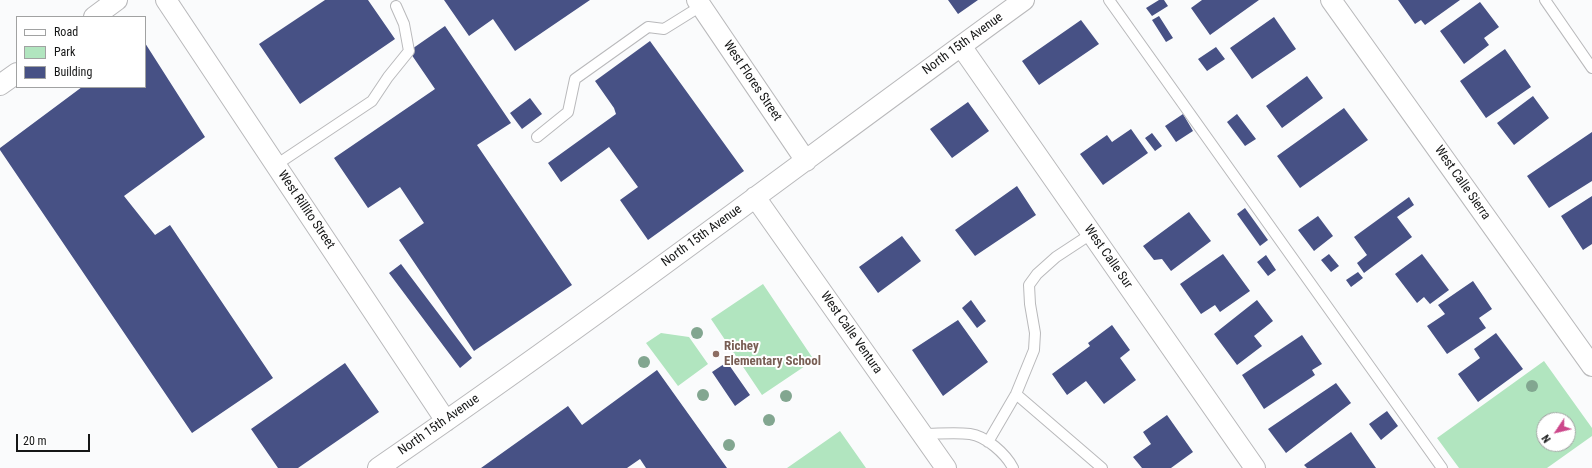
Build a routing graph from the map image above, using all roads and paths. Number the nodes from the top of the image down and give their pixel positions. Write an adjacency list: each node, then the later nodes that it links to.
1 (117, 0): 9 (street)
2 (166, 0): 16 (street, West Rillito Street)
3 (1024, 0): 10 (street, North 15th Avenue)
4 (1109, 0): 29 (lane)
5 (1331, 0): 19 (street, West Calle Sierra)
6 (1545, 0): 11 (lane)
7 (699, 3): 14 (lane); 15 (street, West Flores Street)
8 (396, 6): 16 (lane)
9 (95, 16)
10 (961, 46): 15 (street, North 15th Avenue); 18 (street, West Calle Sur)
11 (1592, 68)
12 (16, 74): 13 (street)
13 (0, 85)
14 (536, 137)
15 (806, 161): 17 (street, North 15th Avenue)
16 (276, 165): 21 (street, West Rillito Street)
17 (755, 197): 21 (street, North 15th Avenue); 22 (street, West Calle Ventura)
18 (1091, 234): 20 (lane); 28 (street, West Calle Sur)
19 (1592, 366)
20 (1016, 394): 23 (lane); 27 (lane)
21 (446, 421): 24 (street, North 15th Avenue)
22 (922, 434): 23 (lane); 25 (street, West Calle Ventura)
23 (988, 442): 26 (lane)
24 (378, 468)
25 (946, 468)
26 (1013, 468)
27 (1102, 468)
28 (1255, 468)
29 (1442, 468)

